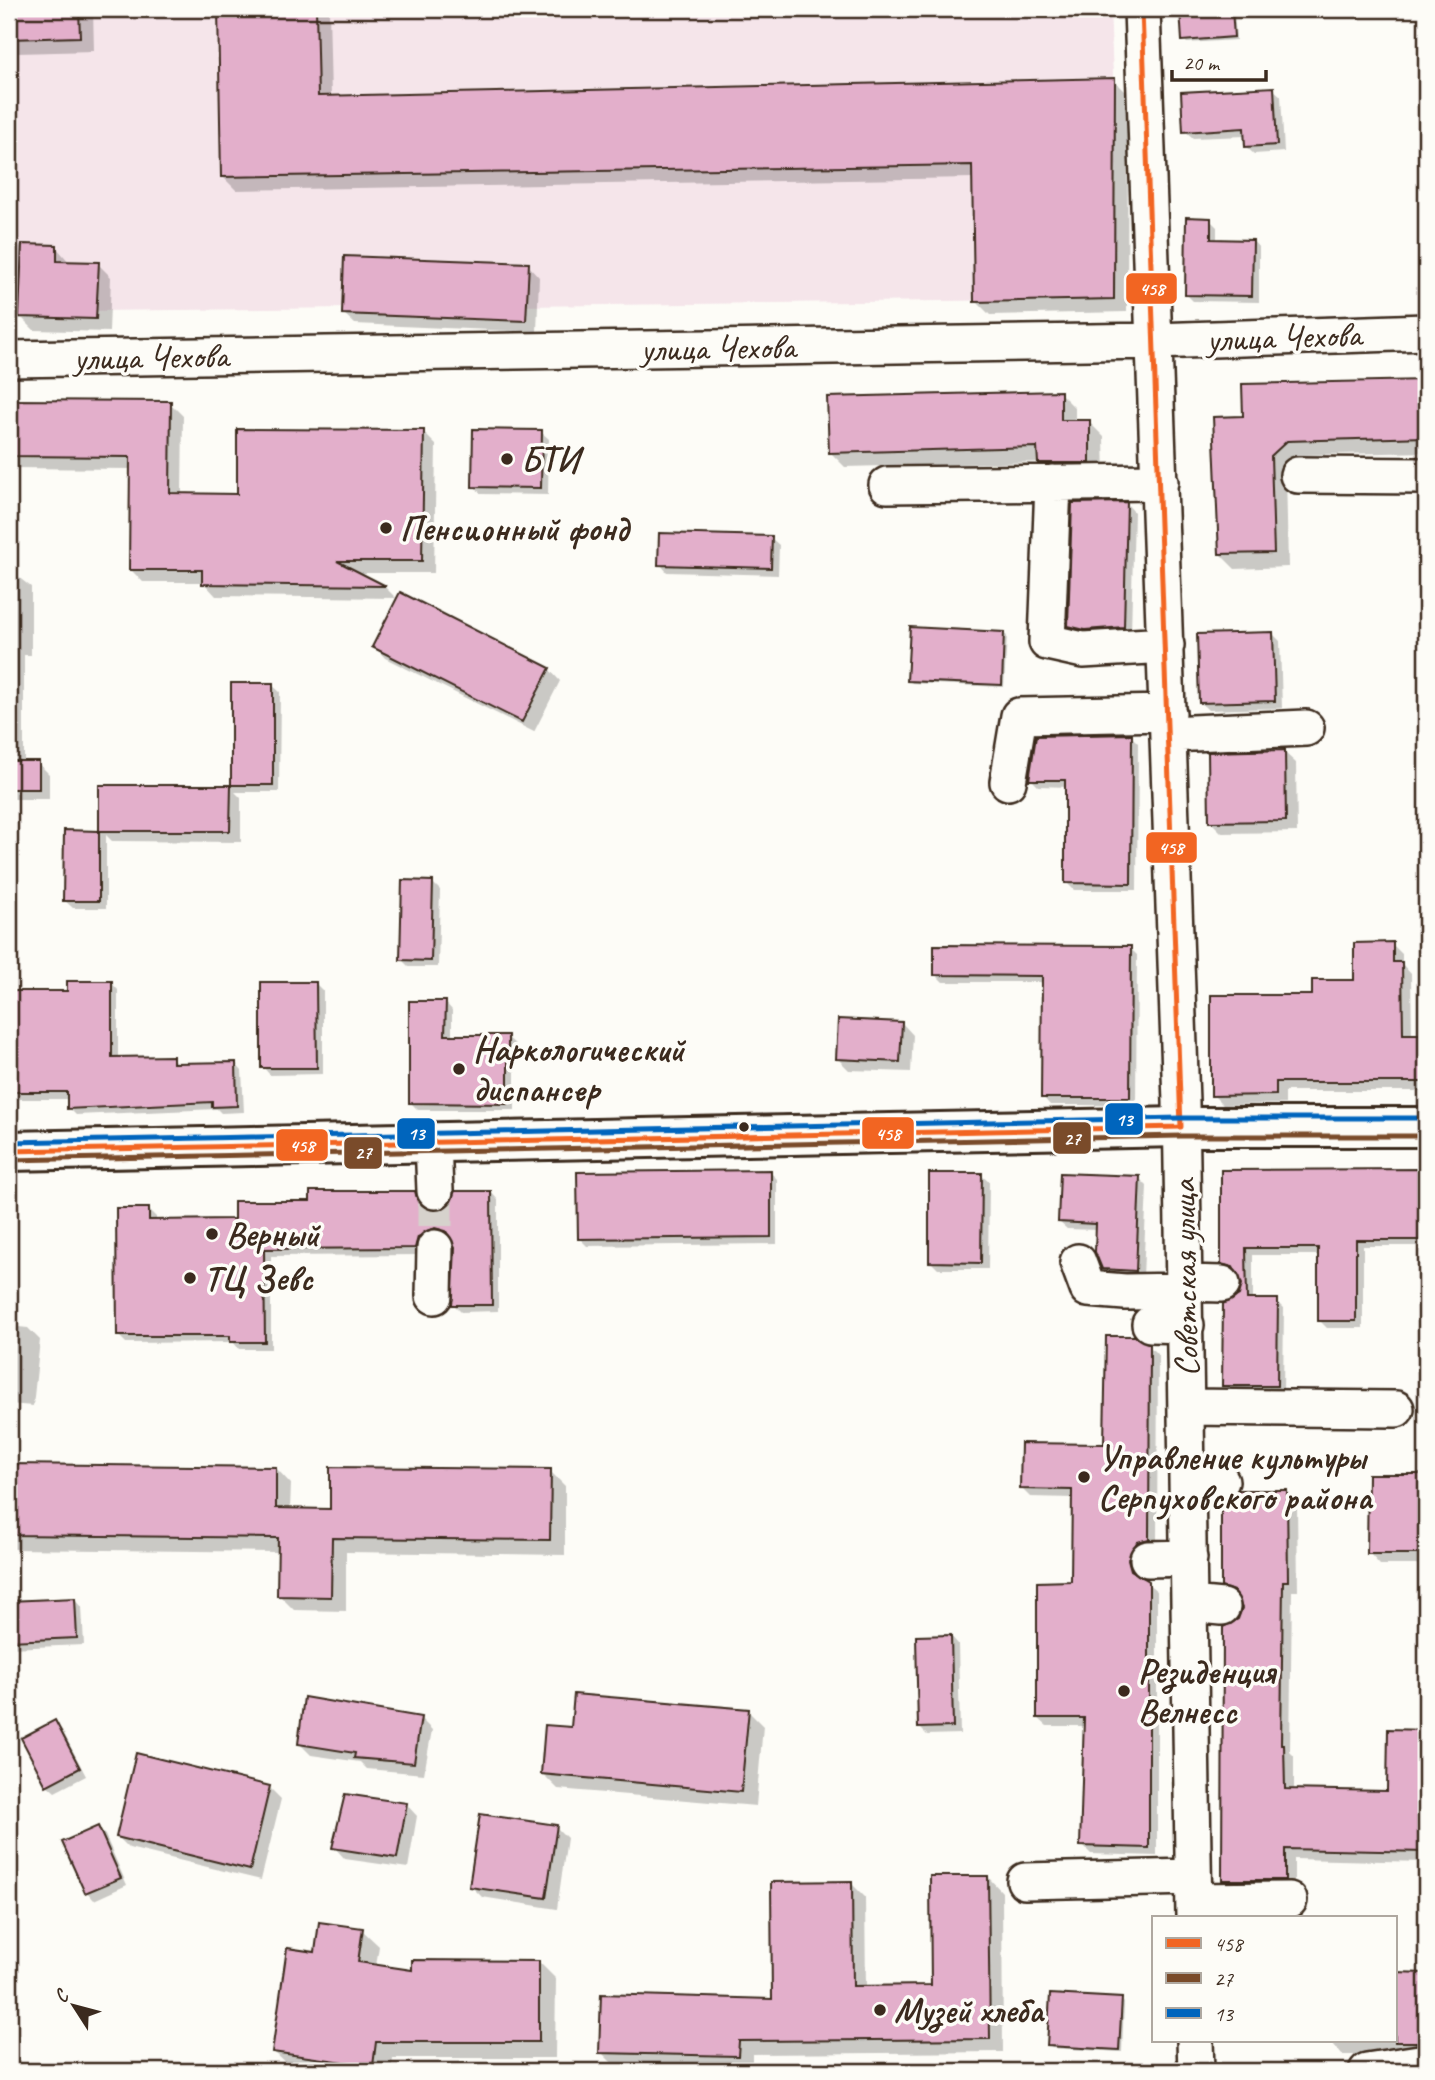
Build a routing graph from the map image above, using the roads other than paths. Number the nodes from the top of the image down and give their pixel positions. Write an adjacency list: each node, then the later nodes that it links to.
1 (1142, 9): 3 (street, Советская улица)
2 (1426, 332): 3 (street, улица Чехова)
3 (1155, 341): 4 (street, улица Чехова); 7 (street, Советская улица)
4 (9, 359)
5 (1298, 475): 6 (street)
6 (1426, 476)
7 (1160, 482): 8 (street); 10 (street, Советская улица)
8 (1053, 483): 9 (street); 10 (street)
9 (887, 485)
10 (1166, 645): 11 (street, Советская улица)
11 (1168, 724): 12 (street); 13 (street); 14 (street, Советская улица)
12 (1306, 728)
13 (1008, 782)
14 (1181, 1127): 15 (main road); 16 (main road); 23 (street, Советская улица)
15 (1426, 1127)
16 (433, 1142): 17 (main road); 18 (street)
17 (9, 1150)
18 (435, 1191)
19 (435, 1248): 22 (street)
20 (1078, 1262): 23 (street)
21 (1222, 1284): 23 (street)
22 (433, 1296)
23 (1186, 1300): 24 (street); 25 (street, Советская улица)
24 (1150, 1324)
25 (1188, 1408): 26 (street); 27 (street, Советская улица)
26 (1395, 1409)
27 (1189, 1558): 28 (street); 30 (street, Советская улица)
28 (1148, 1559)
29 (1025, 1881): 30 (street)
30 (1194, 1899): 31 (street)
31 (1289, 1900)
32 (1195, 2042): 34 (street)
33 (1426, 2062): 35 (street)
34 (1196, 2071)
35 (1367, 2071)

